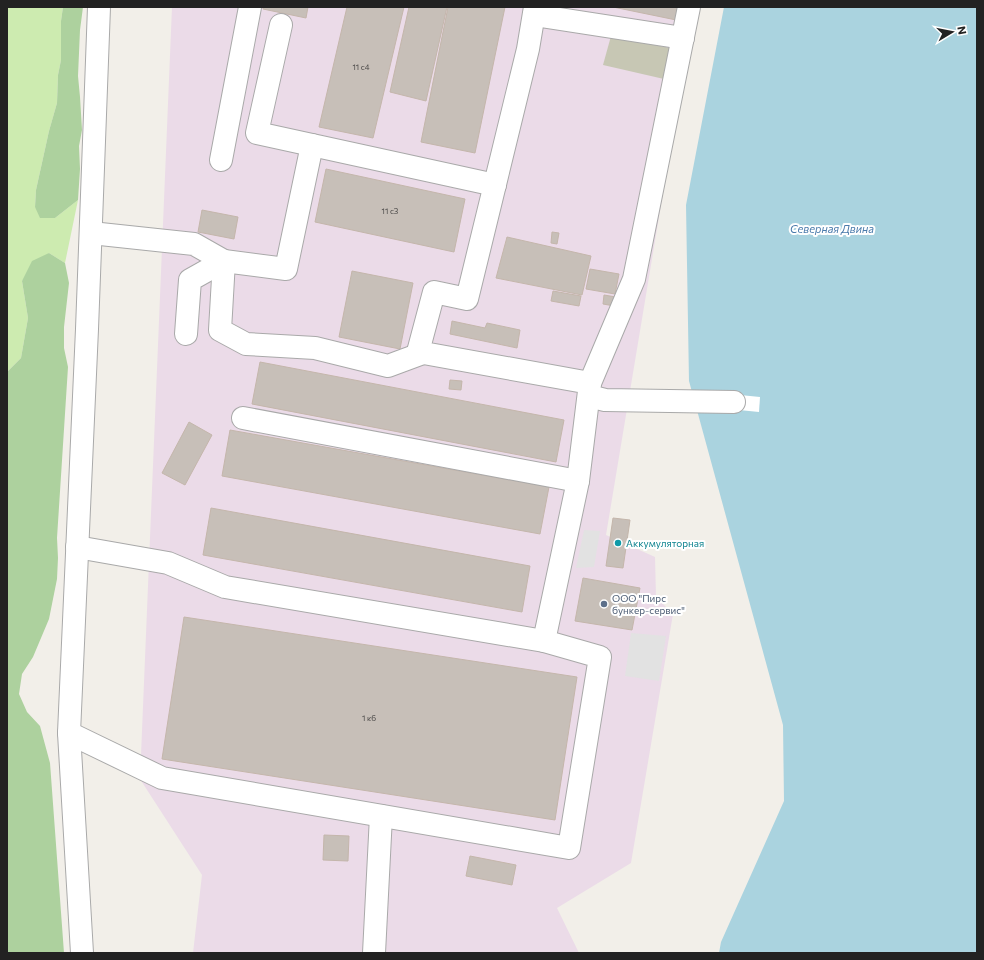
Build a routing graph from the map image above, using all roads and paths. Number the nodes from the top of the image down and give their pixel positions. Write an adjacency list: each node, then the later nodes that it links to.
1 (99, 7): 10 (lane)
2 (250, 7): 8 (lane)
3 (689, 7): 6 (lane)
4 (534, 11): 6 (lane); 9 (lane)
5 (281, 25): 7 (lane)
6 (683, 38): 14 (lane)
7 (312, 145): 9 (lane); 11 (lane)
8 (221, 160)
9 (495, 185): 13 (lane)
10 (91, 233): 11 (lane); 18 (lane)
11 (224, 260): 12 (lane); 13 (lane)
12 (186, 334)
13 (423, 353): 14 (lane)
14 (590, 390): 15 (lane); 17 (lane)
15 (734, 402)
16 (243, 418): 17 (lane)
17 (578, 481): 19 (lane)
18 (77, 547): 19 (lane); 20 (lane)
19 (544, 642): 21 (lane)
20 (69, 733): 21 (lane); 22 (lane)
21 (381, 816): 23 (lane)
22 (82, 953)
23 (374, 953)

